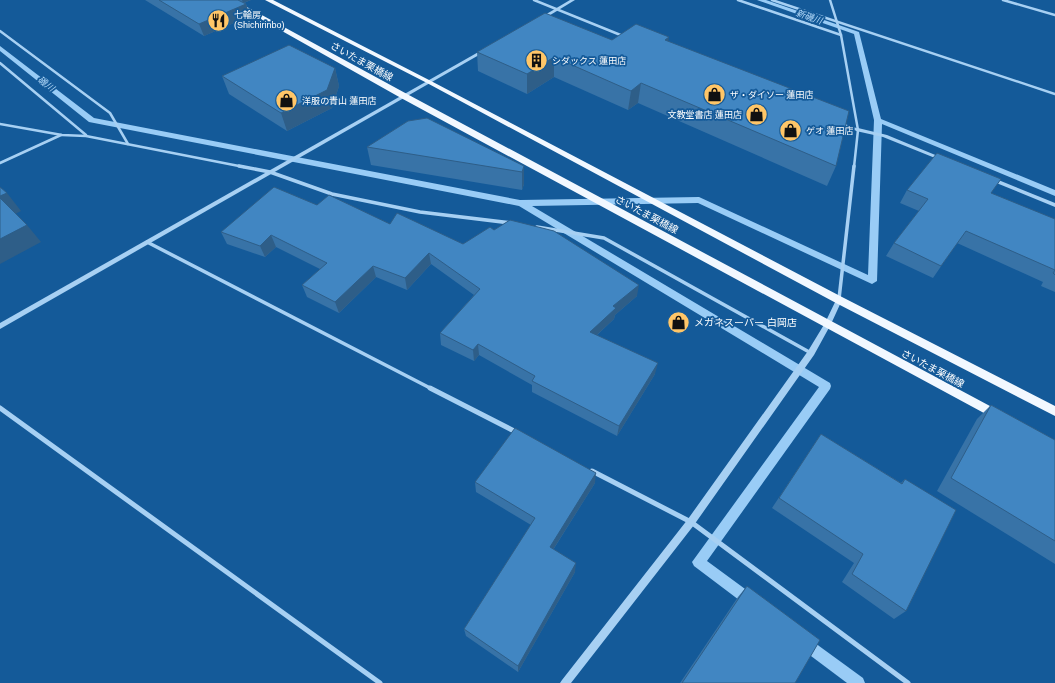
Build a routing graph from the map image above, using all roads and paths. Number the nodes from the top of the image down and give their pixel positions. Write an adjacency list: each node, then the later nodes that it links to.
1 (230, 0): 20 (main road, さいたま栗橋線)
2 (268, 0): 18 (main road, さいたま栗橋線)
3 (534, 0): 9 (street)
4 (573, 0): 9 (street)
5 (738, 0): 14 (street)
6 (772, 0): 12 (street)
7 (830, 0): 12 (street)
8 (1003, 0): 10 (street)
9 (557, 9): 11 (street); 15 (street)
10 (1055, 15)
11 (537, 21)
12 (836, 21): 14 (street); 19 (street)
13 (0, 30): 26 (street)
14 (841, 35): 23 (street)
15 (631, 39)
16 (490, 48): 18 (street)
17 (0, 63): 25 (street)
18 (430, 82): 20 (street); 35 (main road, さいたま栗橋線)
19 (1055, 94)
20 (404, 96): 29 (street); 36 (main road, さいたま栗橋線)
21 (0, 124): 24 (street)
22 (838, 124): 23 (street)
23 (858, 130): 28 (street); 35 (street)
24 (62, 135): 25 (street); 27 (street)
25 (86, 136): 26 (street)
26 (128, 144): 29 (street)
27 (0, 163)
28 (951, 163)
29 (270, 172): 32 (street); 34 (street)
30 (988, 178): 31 (street)
31 (1055, 205)
32 (517, 224)
33 (533, 227): 38 (street)
34 (147, 242): 37 (street); 42 (street)
35 (839, 300): 36 (street); 40 (main road, さいたま栗橋線)
36 (828, 324): 38 (street); 41 (main road, さいたま栗橋線)
37 (0, 326)
38 (811, 354): 44 (street)
39 (0, 408): 45 (street)
40 (1055, 411)
41 (1007, 420)
42 (522, 435)
43 (585, 468): 44 (street)
44 (691, 522): 46 (street); 47 (street)
45 (380, 683)
46 (565, 683)
47 (908, 683)

